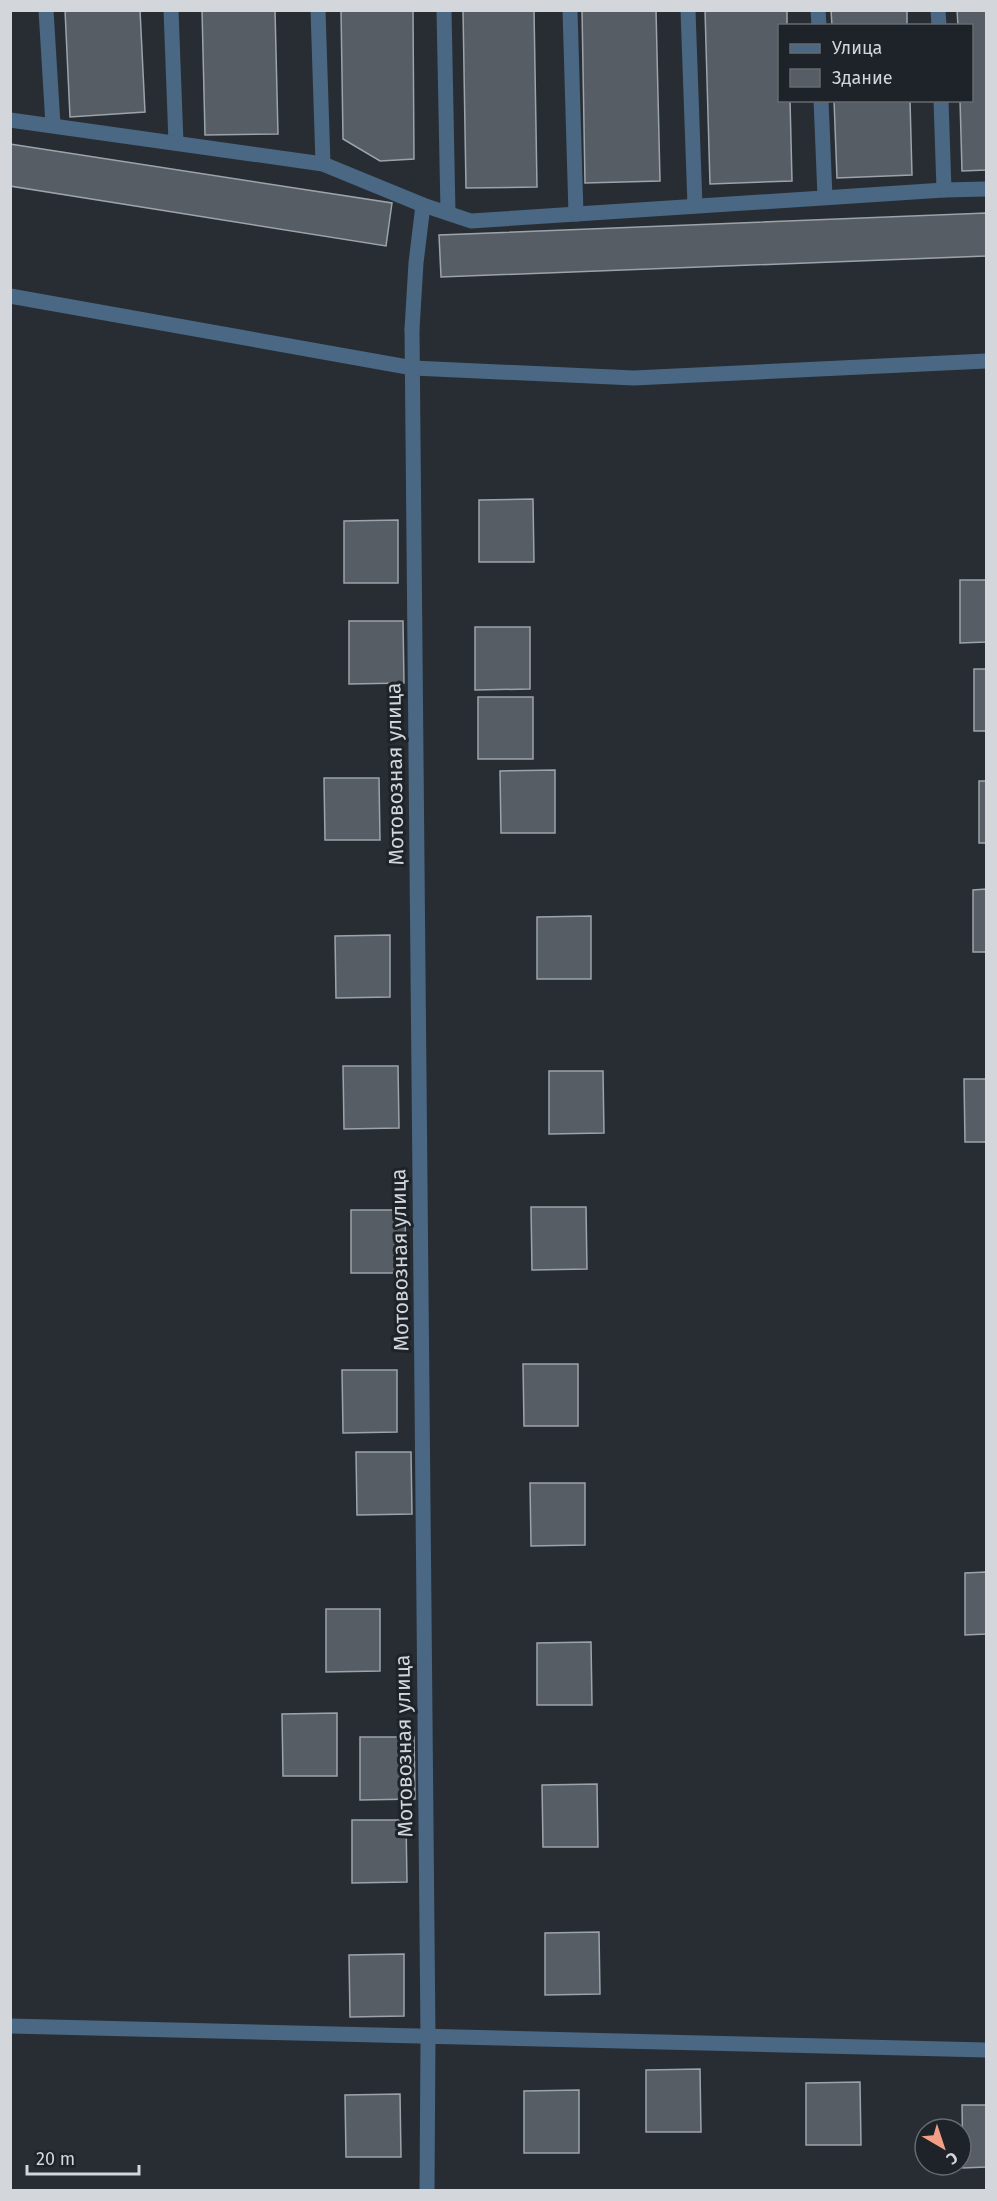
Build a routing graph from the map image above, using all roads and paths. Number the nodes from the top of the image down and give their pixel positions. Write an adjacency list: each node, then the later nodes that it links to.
1 (46, 10): 10 (street)
2 (171, 10): 11 (street)
3 (318, 10): 12 (street)
4 (444, 10): 18 (street)
5 (570, 10): 19 (street)
6 (688, 10): 17 (street)
7 (821, 102): 15 (street)
8 (941, 102): 14 (street)
9 (10, 120): 10 (street)
10 (52, 125): 11 (street)
11 (177, 143): 12 (street)
12 (323, 164): 16 (street)
13 (987, 189): 14 (street)
14 (944, 190): 15 (street)
15 (825, 197): 17 (street)
16 (423, 205): 18 (street); 22 (street, Мотовозная улица)
17 (695, 206): 19 (street)
18 (448, 213): 19 (street)
19 (576, 214)
20 (10, 296): 22 (street)
21 (987, 361): 22 (street)
22 (412, 368): 24 (street, Мотовозная улица)
23 (10, 2026): 24 (street)
24 (428, 2037): 25 (street); 26 (street, Мотовозная улица)
25 (987, 2050)
26 (427, 2190)

